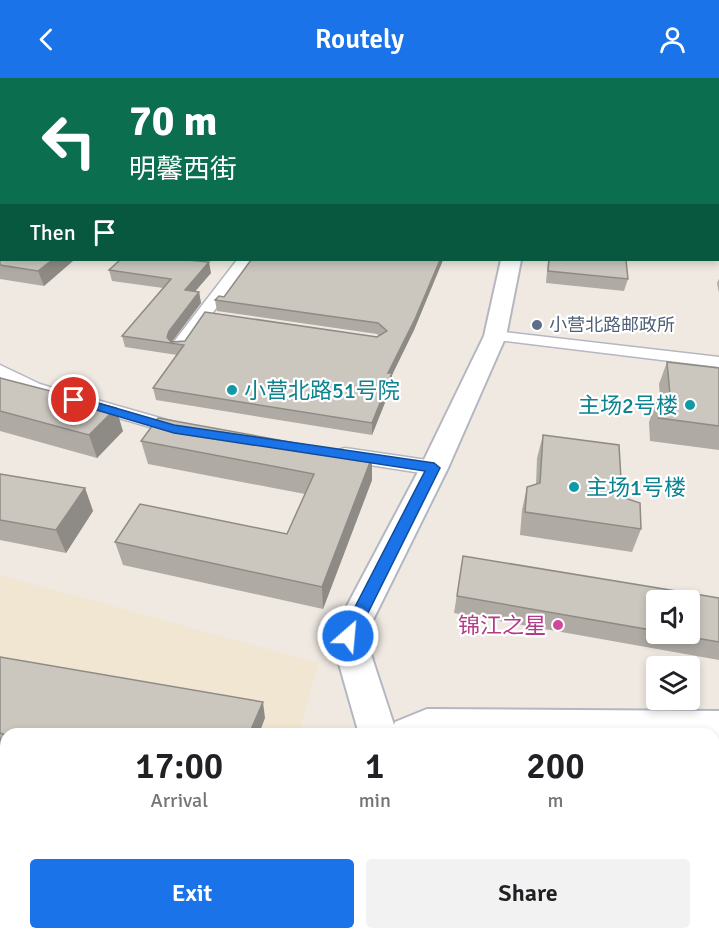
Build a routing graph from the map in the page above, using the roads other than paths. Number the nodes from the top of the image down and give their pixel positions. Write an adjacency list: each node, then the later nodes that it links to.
1 (243, 261): 3 (street)
2 (512, 261): 5 (street)
3 (203, 315): 4 (street); 6 (street)
4 (226, 319)
5 (495, 336): 7 (street); 11 (street)
6 (179, 347)
7 (719, 362)
8 (0, 370): 9 (street)
9 (197, 433)
10 (327, 452): 11 (street)
11 (434, 468): 12 (street)
12 (376, 728)
13 (422, 728): 14 (street)
14 (719, 728)

